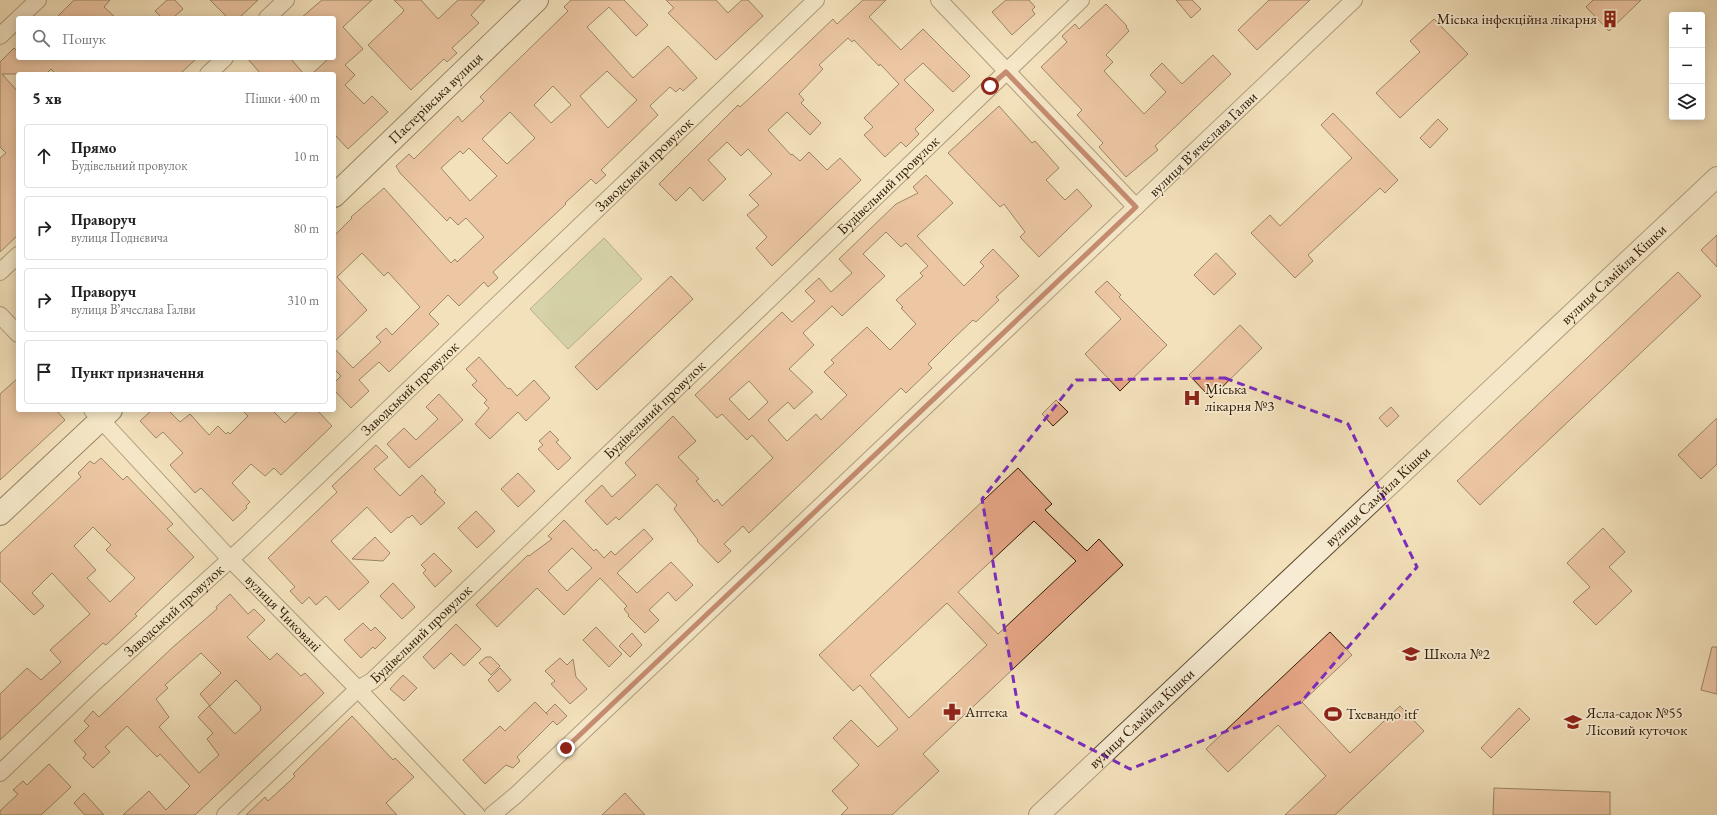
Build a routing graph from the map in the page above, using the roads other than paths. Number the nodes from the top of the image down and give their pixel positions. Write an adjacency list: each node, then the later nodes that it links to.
1 (38, 0): 8 (street)
2 (286, 0): 9 (street)
3 (537, 0): 16 (main road, Пастерівська вулиця)
4 (816, 0): 24 (street, Заводський провулок)
5 (939, 0): 14 (street)
6 (1081, 0): 14 (street, Будівельний провулок)
7 (1354, 0): 17 (street, вулиця Вʼячеслава Галви)
8 (22, 16)
9 (269, 16)
10 (16, 22): 11 (street)
11 (0, 36)
12 (223, 60): 13 (street)
13 (210, 72)
14 (1006, 72): 17 (street); 25 (street, Будівельний провулок)
15 (1717, 177): 30 (street, вулиця Самійла Кішки)
16 (336, 194)
17 (1136, 207): 29 (street, вулиця Вʼячеслава Галви)
18 (16, 257): 19 (street)
19 (0, 272)
20 (0, 315): 21 (street)
21 (16, 332)
22 (101, 413): 23 (main road); 24 (street, вулиця Чиковані)
23 (0, 514)
24 (230, 559): 25 (street, вулиця Чиковані); 26 (street, Заводський провулок)
25 (358, 689): 27 (street, Будівельний провулок); 28 (street, вулиця Чиковані)
26 (0, 774)
27 (225, 815)
28 (477, 815)
29 (492, 815)
30 (1039, 815)

